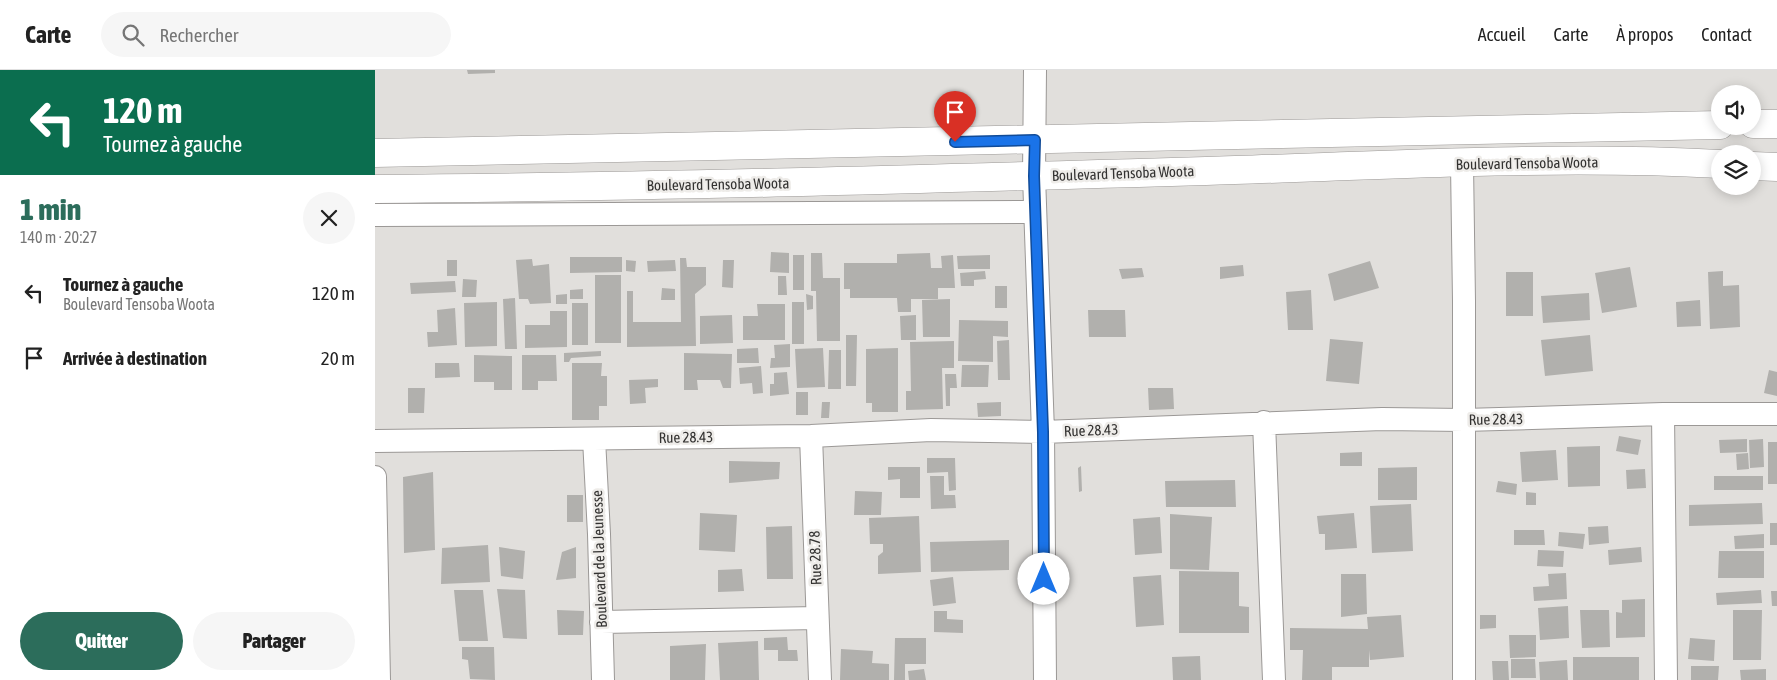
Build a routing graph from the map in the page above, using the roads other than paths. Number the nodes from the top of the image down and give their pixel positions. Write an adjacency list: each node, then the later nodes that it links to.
1 (1035, 70): 5 (street)
2 (1761, 124): 3 (main road)
3 (1777, 124)
4 (1711, 125): 5 (main road)
5 (1035, 140): 6 (main road); 11 (street)
6 (375, 153)
7 (1462, 164): 8 (main road, Boulevard Tensoba Woota); 11 (main road, Boulevard Tensoba Woota); 17 (street)
8 (1711, 164)
9 (1761, 166): 10 (main road)
10 (1777, 167)
11 (1034, 176): 12 (main road, Boulevard Tensoba Woota); 13 (street)
12 (375, 189)
13 (1035, 212): 14 (street); 19 (street)
14 (375, 215)
15 (1663, 414): 16 (street, Rue 28.43); 17 (street, Rue 28.43); 32 (street)
16 (1777, 414)
17 (1463, 420): 18 (street, Rue 28.43); 31 (street)
18 (1264, 422): 19 (street, Rue 28.43); 30 (street)
19 (1043, 432): 20 (street, Rue 28.43); 29 (street)
20 (811, 436): 21 (street, Rue 28.43); 24 (street, Rue 28.78)
21 (594, 439): 22 (street, Rue 28.43); 25 (street, Boulevard de la Jeunesse)
22 (375, 441)
23 (375, 477): 26 (street)
24 (817, 618): 25 (street); 28 (street, Rue 28.78)
25 (601, 622): 27 (street, Boulevard de la Jeunesse)
26 (379, 680)
27 (603, 680)
28 (820, 680)
29 (1045, 680)
30 (1275, 680)
31 (1464, 680)
32 (1665, 680)

